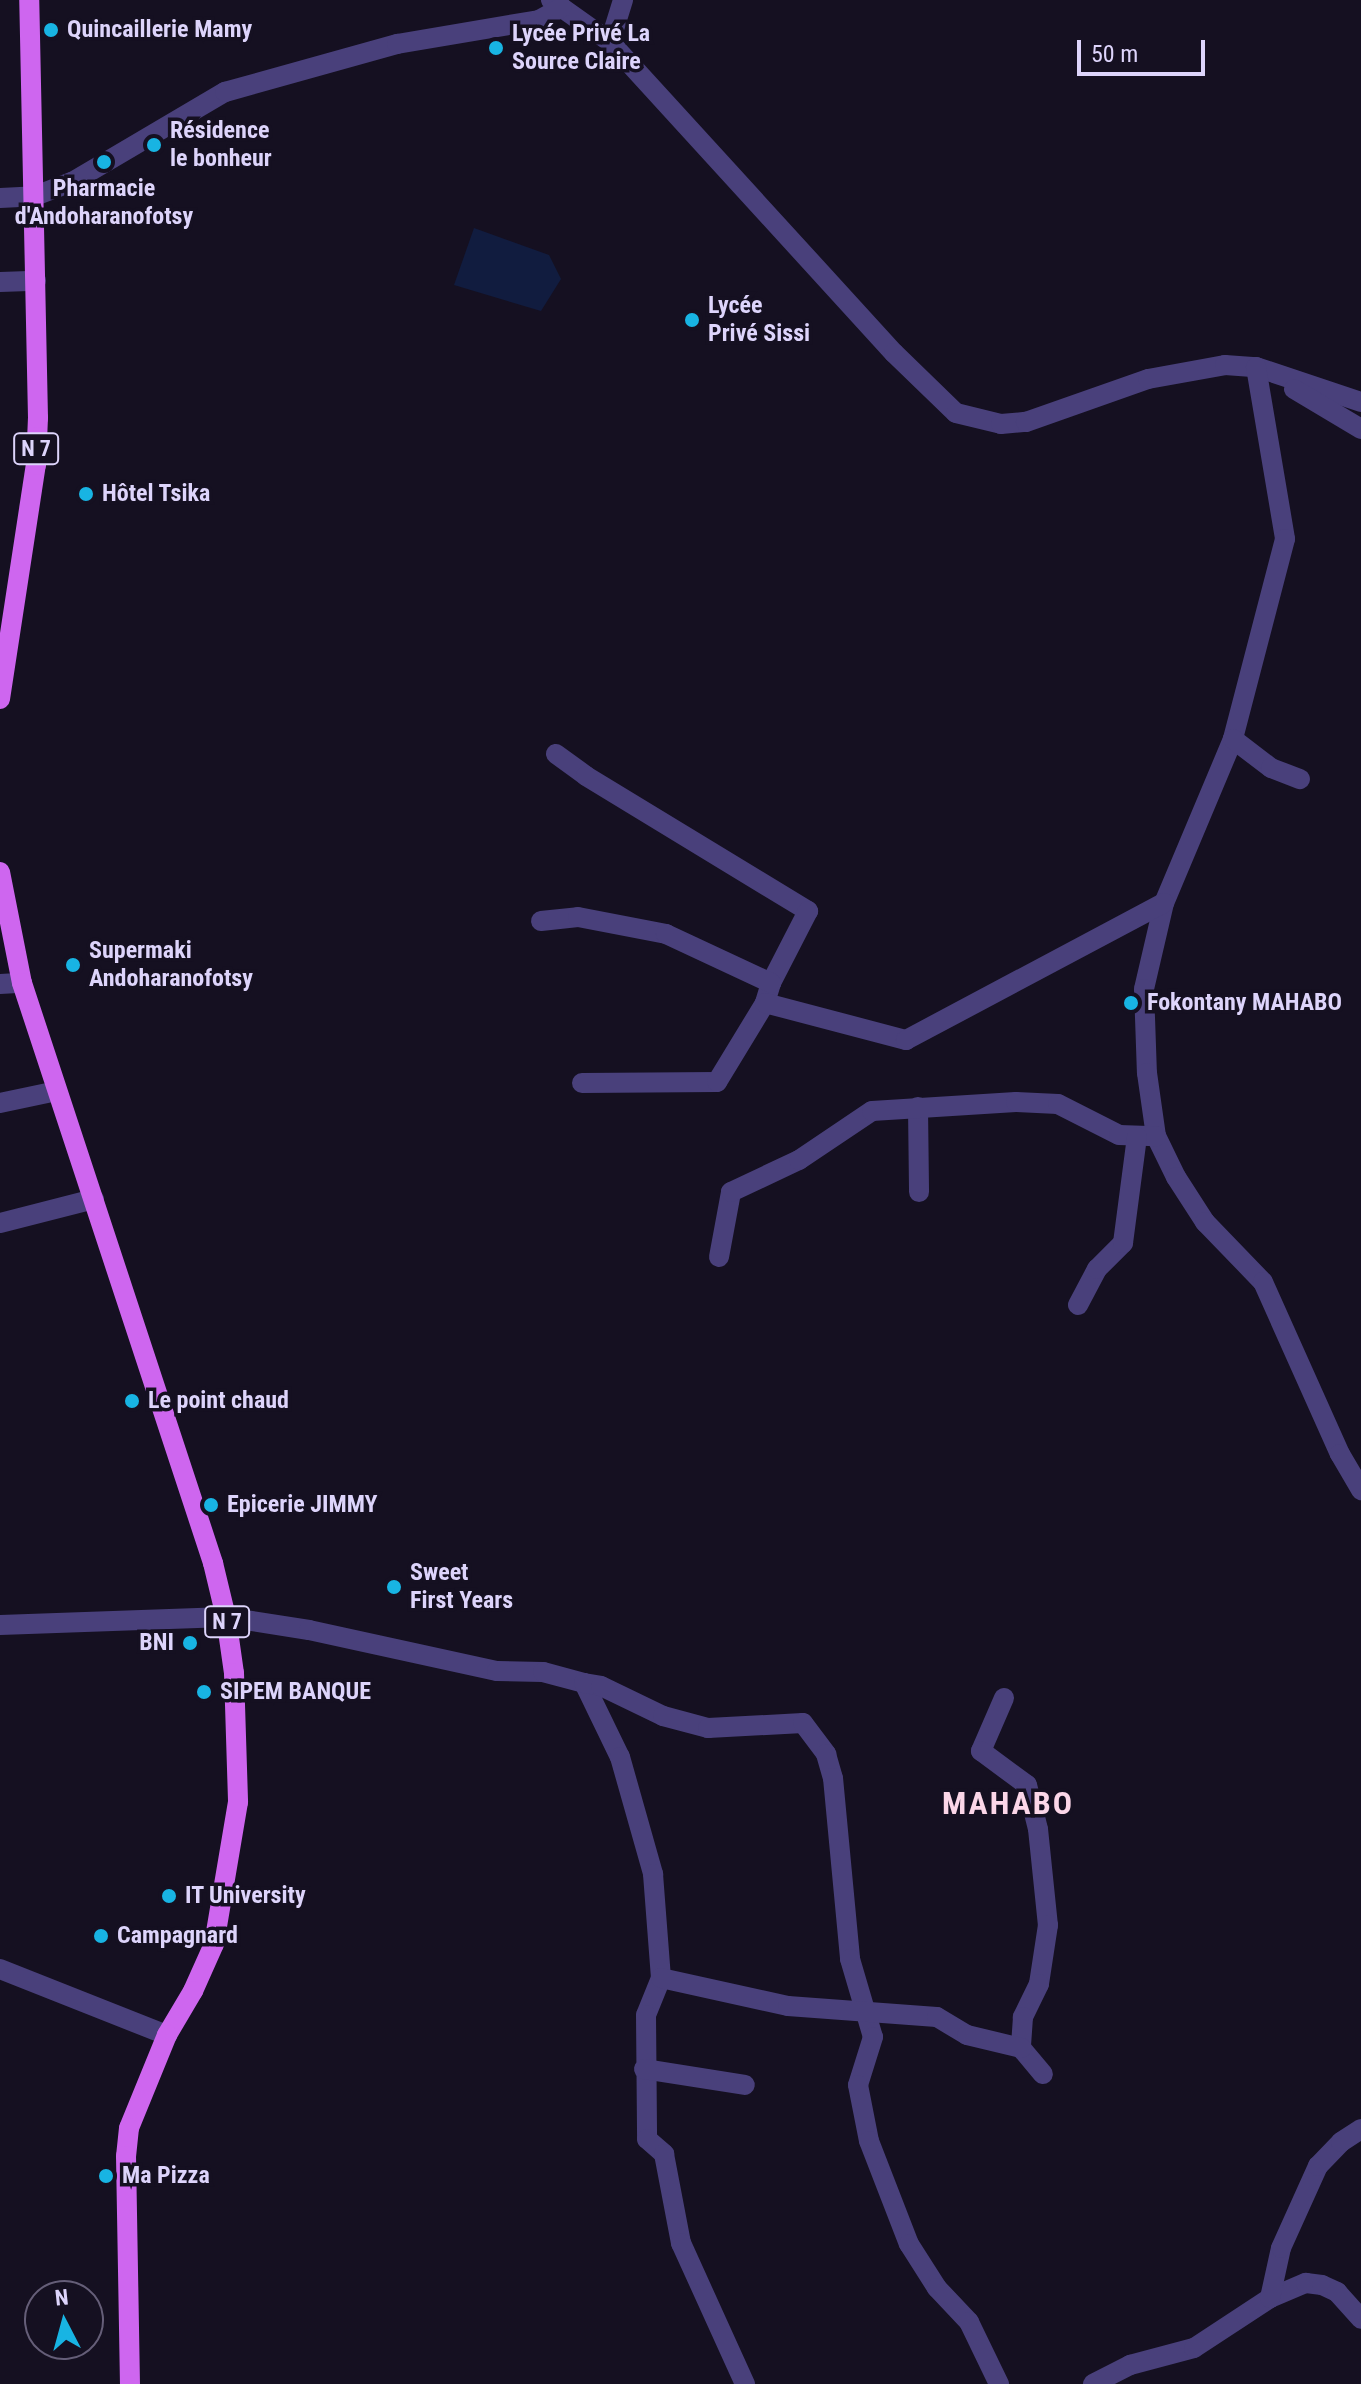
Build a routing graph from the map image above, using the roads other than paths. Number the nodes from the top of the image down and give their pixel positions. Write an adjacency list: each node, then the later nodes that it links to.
1 (29, 0): 5 (main road, N 7)
2 (623, 0): 4 (street)
3 (557, 4): 4 (street); 5 (street)
4 (610, 42): 9 (street)
5 (35, 196): 6 (street); 7 (main road, N 7)
6 (0, 198)
7 (36, 281): 8 (street); 12 (main road, N 7)
8 (0, 282)
9 (1256, 367): 10 (street); 11 (street); 13 (street)
10 (1361, 402)
11 (1361, 429)
12 (0, 699)
13 (1233, 739): 15 (street); 17 (street)
14 (556, 754): 20 (street)
15 (1300, 779)
16 (0, 872): 19 (main road, N 7)
17 (1164, 903): 22 (street); 27 (street)
18 (541, 921): 20 (street)
19 (22, 983): 21 (street); 24 (main road, N 7)
20 (771, 983): 22 (street)
21 (0, 984)
22 (765, 1003): 23 (street)
23 (582, 1083)
24 (57, 1091): 25 (street); 29 (main road, N 7)
25 (0, 1103)
26 (918, 1107): 27 (street); 28 (street); 31 (street)
27 (1147, 1136): 32 (street); 33 (street)
28 (919, 1192)
29 (94, 1199): 30 (street); 34 (main road, N 7)
30 (0, 1223)
31 (719, 1257)
32 (1078, 1305)
33 (1361, 1490)
34 (226, 1617): 35 (street); 36 (street); 41 (main road, N 7)
35 (0, 1625)
36 (584, 1683): 39 (street); 40 (street)
37 (1004, 1698): 42 (street)
38 (0, 1969): 41 (street)
39 (661, 1978): 40 (street); 43 (street)
40 (866, 2014): 42 (street); 51 (street)
41 (167, 2035): 49 (main road, N 7)
42 (1021, 2048): 44 (street)
43 (644, 2069): 45 (street); 50 (street)
44 (1043, 2074)
45 (745, 2085)
46 (1361, 2129): 47 (street)
47 (1270, 2298): 48 (street); 52 (street)
48 (1361, 2319)
49 (130, 2384)
50 (745, 2384)
51 (999, 2384)
52 (1093, 2384)

